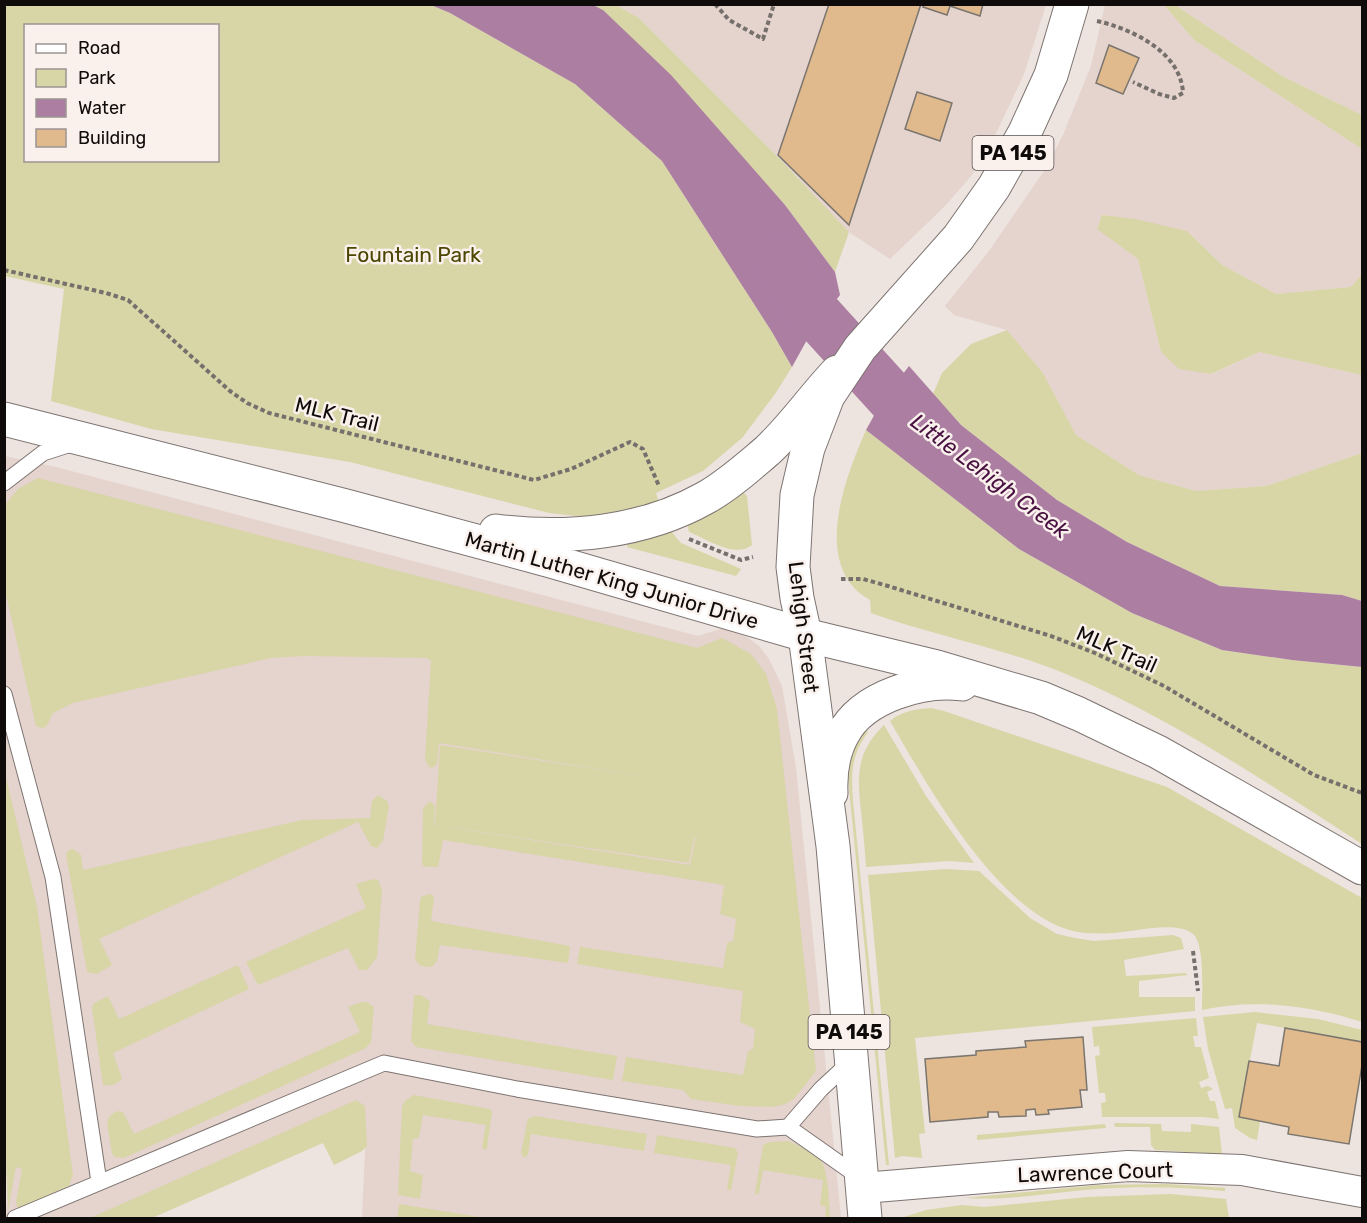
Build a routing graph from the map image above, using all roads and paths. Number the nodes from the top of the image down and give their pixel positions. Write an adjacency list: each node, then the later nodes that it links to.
1 (715, 4): 2 (path)
2 (774, 4)
3 (1071, 10): 4 (path); 6 (main road, Lehigh Street / PA 145)
4 (1133, 82)
5 (4, 270): 10 (path, MLK Trail)
6 (824, 393): 11 (main road); 15 (main road, Lehigh Street / PA 145)
7 (4, 419): 8 (main road, Martin Luther King Junior Drive)
8 (92, 440): 9 (lane); 11 (main road, Martin Luther King Junior Drive)
9 (4, 483)
10 (663, 495)
11 (346, 506): 15 (main road, Martin Luther King Junior Drive)
12 (684, 537): 13 (path)
13 (753, 556)
14 (841, 579): 18 (path, MLK Trail)
15 (805, 635): 17 (main road, Martin Luther King Junior Drive); 19 (main road, Lehigh Street / PA 145)
16 (4, 694): 25 (lane)
17 (1041, 698): 19 (main road); 20 (main road, Martin Luther King Junior Drive)
18 (1362, 794)
19 (833, 846): 23 (main road, Lehigh Street / PA 145)
20 (1362, 868)
21 (1193, 951): 22 (path)
22 (1198, 991)
23 (852, 1061): 24 (lane); 27 (main road, Lehigh Street / PA 145)
24 (788, 1127): 25 (lane); 27 (lane)
25 (99, 1182): 28 (lane)
26 (1362, 1192): 27 (street, Lawrence Court)
27 (863, 1195)
28 (15, 1218)

